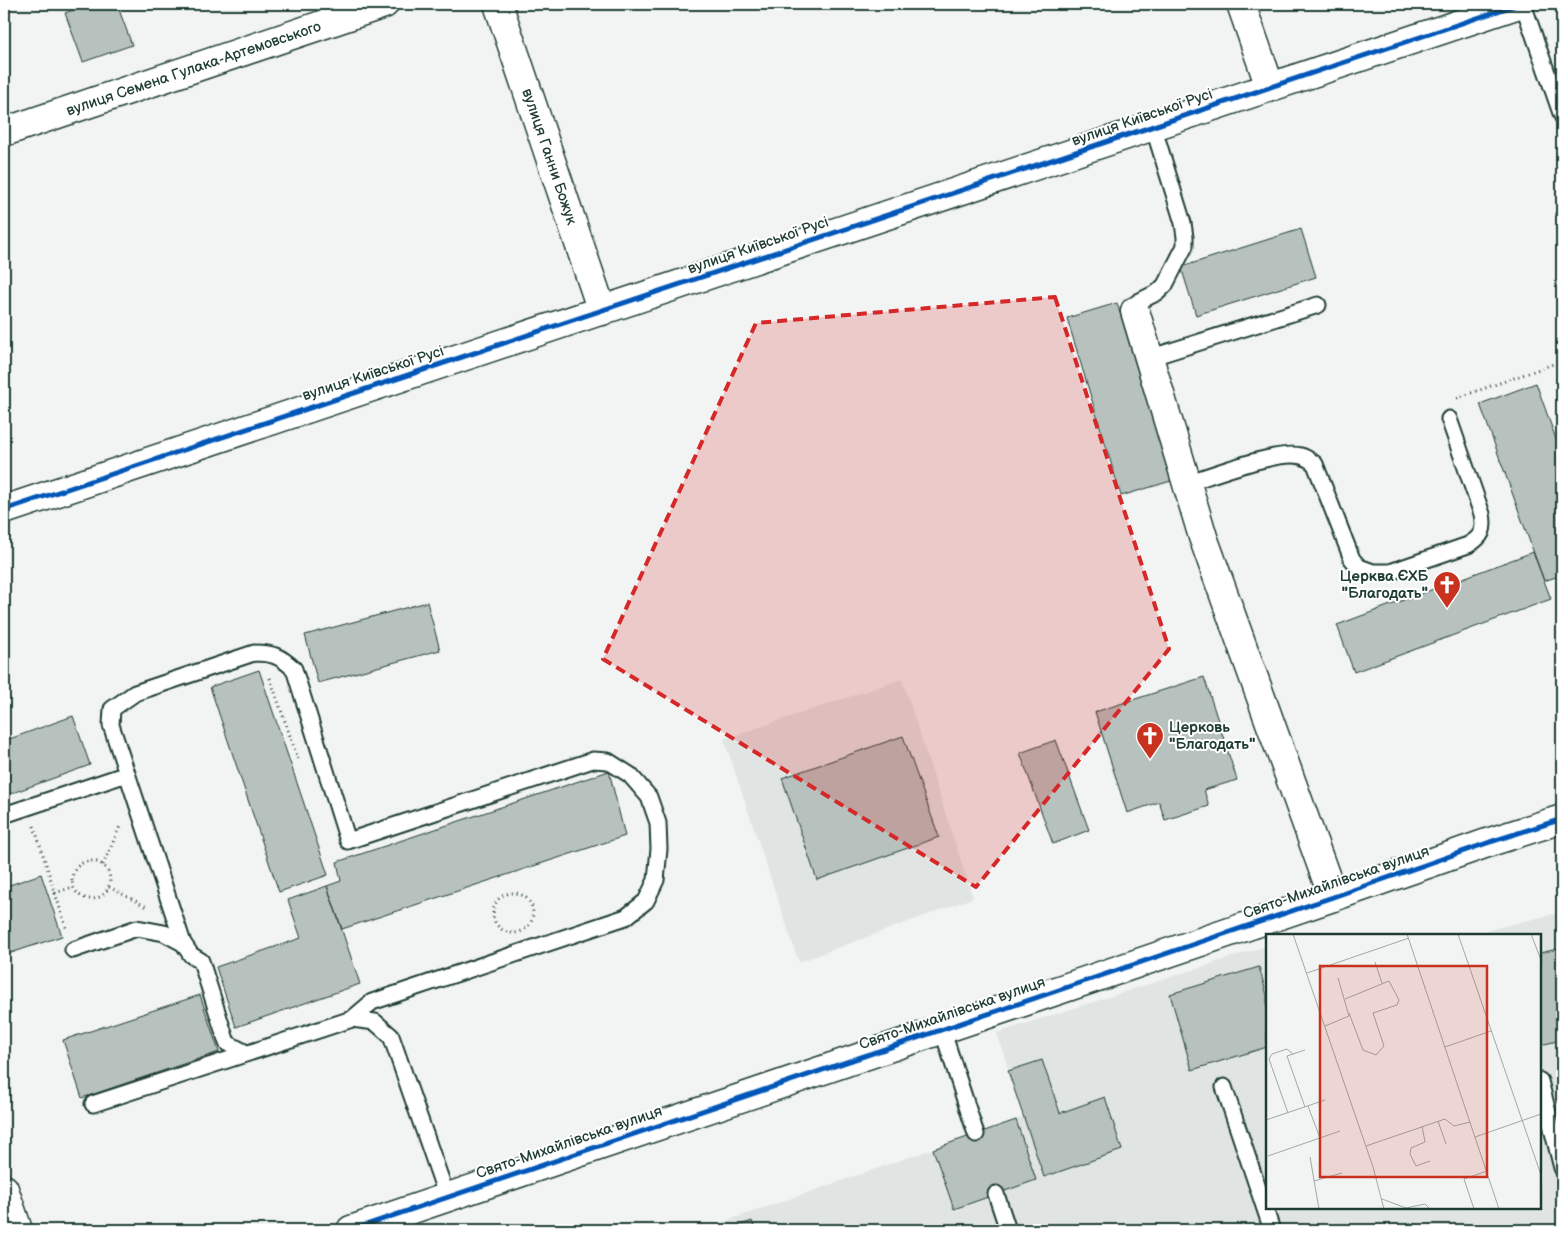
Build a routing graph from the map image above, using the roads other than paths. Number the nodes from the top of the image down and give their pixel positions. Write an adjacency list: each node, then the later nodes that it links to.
1 (384, 4): 9 (street, вулиця Семена Гулака-Артемовського)
2 (498, 4): 11 (street, вулиця Ганни Божук)
3 (1241, 4): 6 (street)
4 (1519, 4): 6 (street, вулиця Київської Русі)
5 (1523, 4): 7 (lane)
6 (1270, 87): 8 (street, вулиця Київської Русі)
7 (1562, 116)
8 (1153, 126): 11 (street, вулиця Київської Русі); 12 (lane)
9 (4, 132)
10 (1318, 305): 13 (lane)
11 (602, 310): 16 (street, вулиця Київської Русі)
12 (1135, 311): 13 (street)
13 (1150, 358): 15 (street)
14 (1448, 419): 15 (lane)
15 (1187, 483): 20 (street)
16 (4, 510)
17 (127, 774): 18 (lane); 21 (lane); 23 (lane)
18 (4, 815)
19 (1562, 819): 20 (street, Свято-Михайлівська вулиця)
20 (1333, 897): 24 (street, Свято-Михайлівська вулиця)
21 (183, 943): 22 (lane); 25 (lane)
22 (73, 950)
23 (352, 1019): 25 (lane); 33 (lane)
24 (942, 1029): 29 (lane); 33 (street, Свято-Михайлівська вулиця)
25 (246, 1053): 28 (lane)
26 (1541, 1085): 30 (lane)
27 (1224, 1087): 37 (lane)
28 (93, 1104)
29 (976, 1134)
30 (1562, 1168)
31 (4, 1189): 34 (street)
32 (996, 1194): 36 (lane)
33 (447, 1197): 35 (street, Свято-Михайлівська вулиця)
34 (18, 1230)
35 (351, 1230)
36 (1008, 1230)
37 (1272, 1230)

